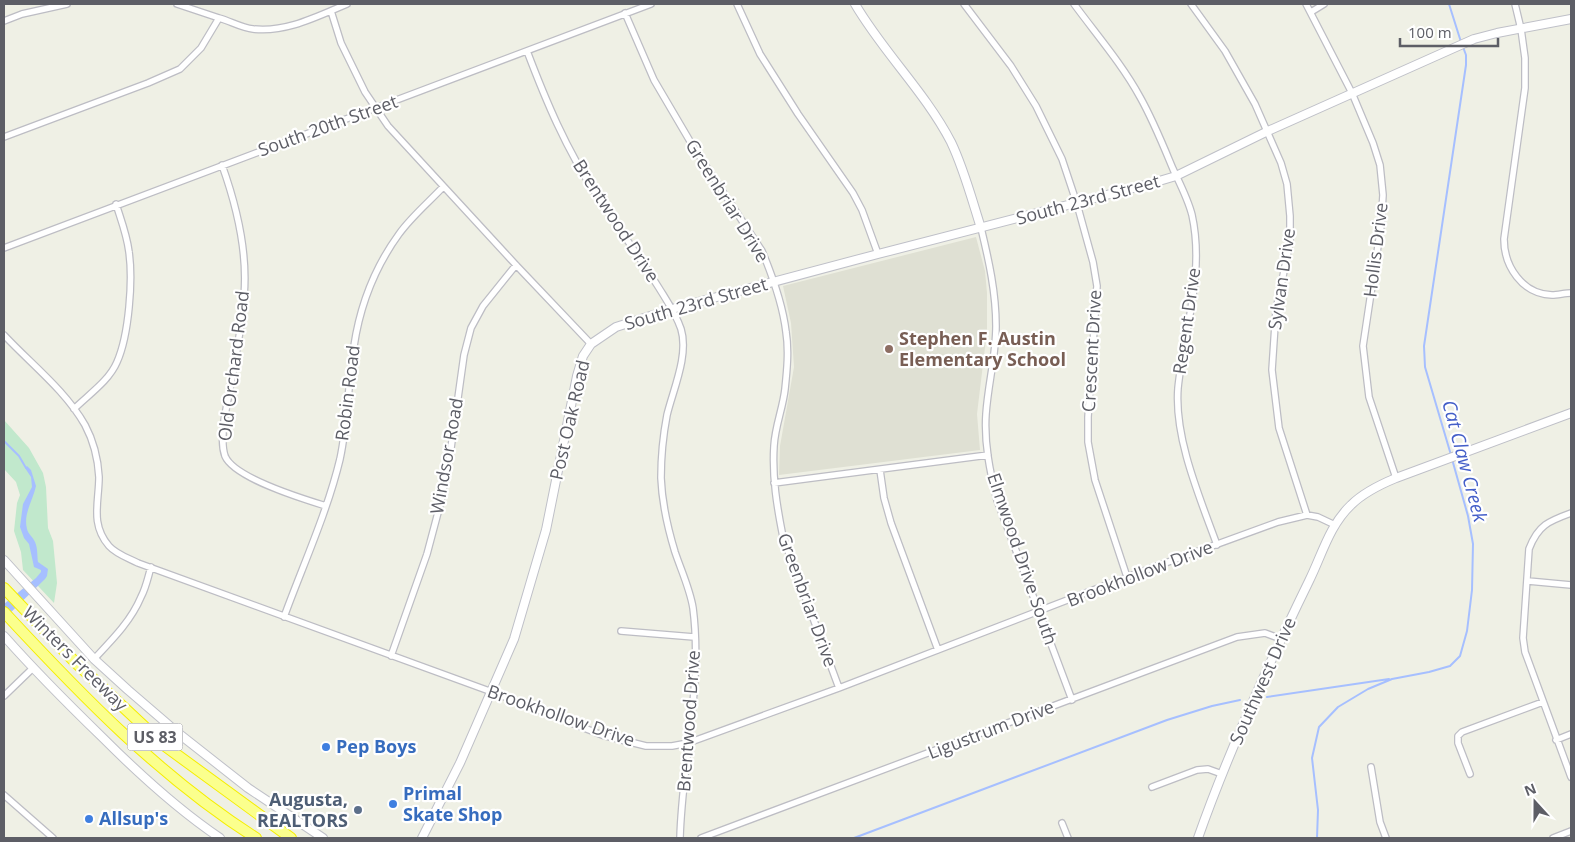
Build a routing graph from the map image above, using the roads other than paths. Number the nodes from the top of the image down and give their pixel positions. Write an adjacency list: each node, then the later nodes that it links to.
1 (67, 4): 18 (street)
2 (177, 4): 16 (street)
3 (347, 4): 13 (street)
4 (651, 4): 15 (street, South 20th Street)
5 (737, 4): 32 (street)
6 (855, 4): 30 (street, Elmwood Drive South)
7 (964, 4): 29 (street, Crescent Drive)
8 (1074, 4): 26 (street, Regent Drive)
9 (1191, 4): 23 (street, Sylvan Drive)
10 (1306, 4): 14 (street, Hollis Drive)
11 (1324, 4): 14 (street)
12 (1515, 4): 19 (street)
13 (331, 11): 16 (street); 22 (street, Post Oak Road)
14 (1310, 12): 21 (street, Hollis Drive)
15 (625, 13): 20 (street, South 20th Street); 34 (street, Greenbriar Drive)
16 (219, 18): 24 (street)
17 (1571, 19): 19 (street, South 23rd Street)
18 (4, 21)
19 (1521, 29): 21 (street, South 23rd Street); 35 (street)
20 (527, 51): 22 (street, South 20th Street); 36 (street, Brentwood Drive)
21 (1352, 93): 23 (street, South 23rd Street); 43 (street, Hollis Drive)
22 (376, 109): 25 (street, South 20th Street); 27 (street, Post Oak Road)
23 (1268, 131): 26 (street, South 23rd Street); 47 (street, Sylvan Drive)
24 (4, 137)
25 (222, 165): 28 (street, South 20th Street); 45 (street, Old Orchard Road)
26 (1176, 176): 29 (street, South 23rd Street); 49 (street, Regent Drive)
27 (444, 187): 33 (street, Post Oak Road); 45 (street, Robin Road)
28 (116, 204): 31 (street, South 20th Street); 39 (street)
29 (1077, 204): 30 (street, South 23rd Street); 52 (street, Crescent Drive)
30 (981, 228): 32 (street, South 23rd Street); 41 (street, Elmwood Drive South)
31 (4, 248)
32 (878, 254): 34 (street, South 23rd Street)
33 (516, 265): 38 (street, Post Oak Road); 64 (street, Windsor Road)
34 (773, 282): 36 (street, South 23rd Street); 44 (street, Greenbriar Drive)
35 (1571, 293)
36 (672, 309): 38 (street, South 23rd Street); 61 (street, Brentwood Drive)
37 (4, 335): 39 (street, Brookhollow Drive)
38 (590, 344): 68 (street, Post Oak Road)
39 (74, 409): 51 (street, Brookhollow Drive)
40 (1571, 413): 43 (street, Southwest Drive)
41 (988, 455): 42 (street); 57 (street, Elmwood Drive South)
42 (880, 470): 44 (street); 63 (street)
43 (1396, 478): 48 (street, Southwest Drive)
44 (774, 483): 67 (street, Greenbriar Drive)
45 (326, 506): 58 (street, Robin Road)
46 (1571, 513): 53 (street)
47 (1307, 515): 48 (street); 49 (street, Brookhollow Drive)
48 (1335, 526): 62 (street, Southwest Drive)
49 (1217, 545): 52 (street, Brookhollow Drive)
50 (4, 560): 65 (street)
51 (151, 567): 58 (street, Brookhollow Drive); 65 (street)
52 (1127, 577): 57 (street, Brookhollow Drive)
53 (1528, 581): 54 (street); 71 (street)
54 (1571, 585)
55 (4, 588): 86 (highway, Winters Freeway / US 83)
56 (4, 612): 85 (highway, Winters Freeway / US 83)
57 (1039, 612): 63 (street, Brookhollow Drive); 70 (street, Elmwood Drive South)
58 (284, 617): 64 (street, Brookhollow Drive)
59 (621, 631): 61 (street)
60 (4, 636): 66 (street)
61 (694, 636): 74 (street, Brentwood Drive)
62 (1281, 639): 70 (street, Ligustrum Drive); 76 (street, Southwest Drive)
63 (938, 650): 67 (street, Brookhollow Drive)
64 (391, 656): 68 (street, Brookhollow Drive)
65 (94, 659): 87 (street)
66 (33, 668): 69 (street); 84 (street)
67 (839, 688): 74 (street, Brookhollow Drive)
68 (492, 692): 74 (street, Brookhollow Drive); 88 (street, Post Oak Road)
69 (4, 696)
70 (1072, 700): 90 (street, Ligustrum Drive)
71 (1543, 702): 73 (street); 77 (street)
72 (1571, 734): 73 (street)
73 (1556, 740): 78 (street)
74 (688, 743): 89 (street, Brentwood Drive)
75 (1371, 767): 93 (street)
76 (1222, 774): 79 (street); 92 (street, Southwest Drive)
77 (1470, 774)
78 (1571, 777)
79 (1152, 787)
80 (4, 795): 83 (street)
81 (1062, 823): 91 (street)
82 (1571, 831): 94 (street)
83 (53, 838)
84 (220, 838)
85 (256, 838)
86 (291, 838)
87 (323, 838)
88 (422, 838)
89 (680, 838)
90 (702, 838)
91 (1068, 838)
92 (1198, 838)
93 (1386, 838)
94 (1554, 838)

